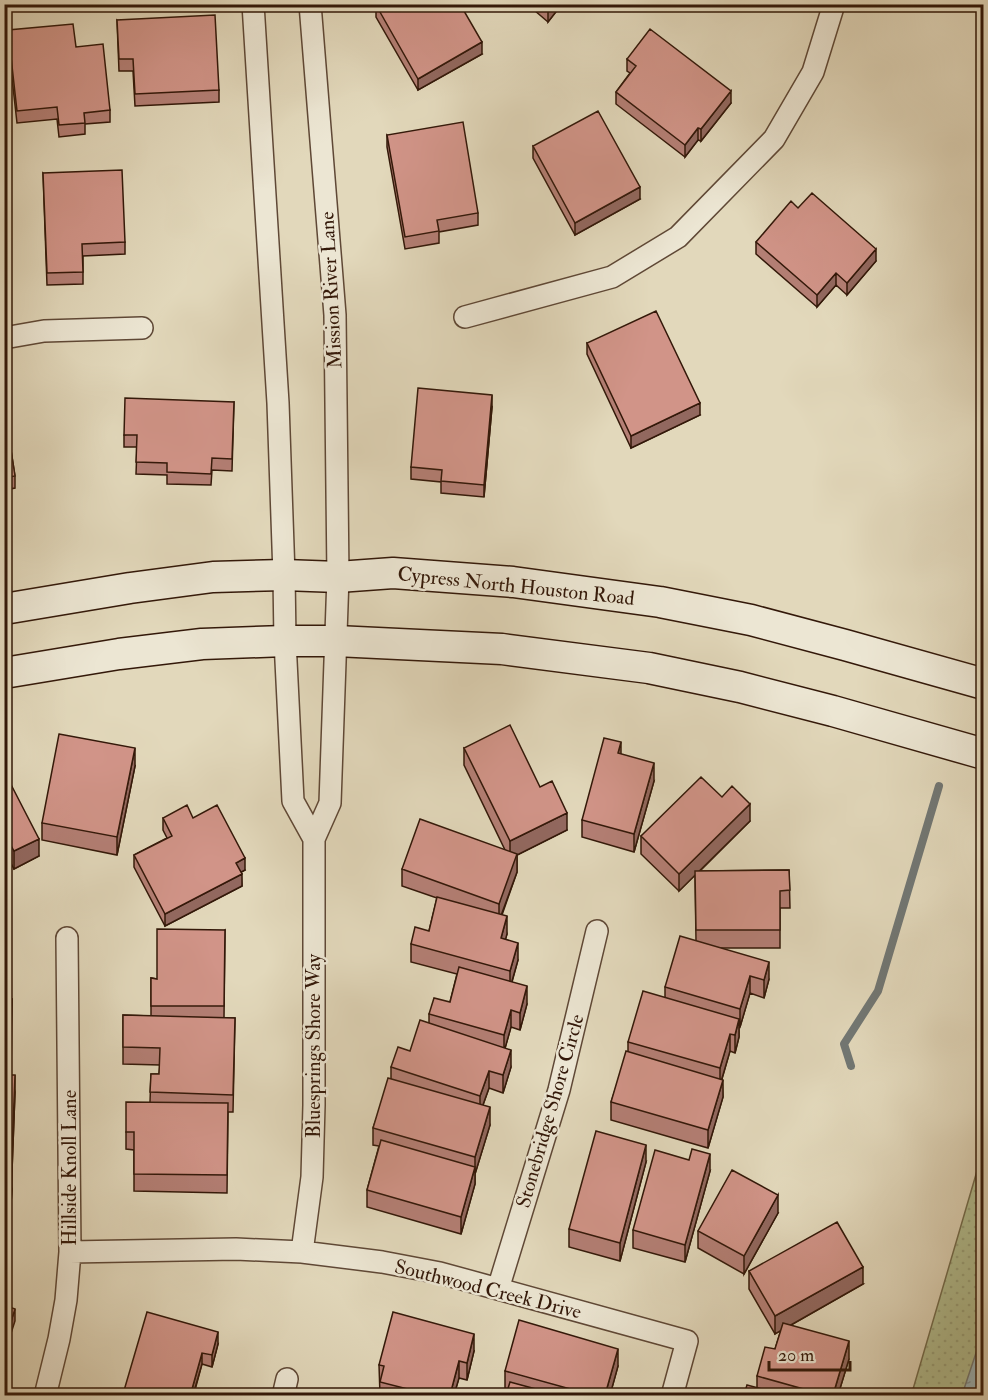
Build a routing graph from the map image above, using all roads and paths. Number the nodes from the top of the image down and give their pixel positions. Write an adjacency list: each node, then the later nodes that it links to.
1 (254, 4): 7 (street)
2 (310, 4): 8 (street, Mission River Lane)
3 (834, 4): 4 (street)
4 (465, 317)
5 (142, 328): 6 (street)
6 (4, 338)
7 (285, 575): 8 (main road, Cypress North Houston Road); 9 (main road, Cypress North Houston Road); 10 (street, Bluesprings Shore Way)
8 (338, 577): 11 (street, Bluesprings Shore Way); 13 (main road, Cypress North Houston Road)
9 (4, 609)
10 (285, 640): 11 (main road); 12 (main road); 15 (street, Bluesprings Shore Way)
11 (336, 641): 14 (main road); 15 (street, Bluesprings Shore Way)
12 (4, 674)
13 (984, 684)
14 (984, 754)
15 (314, 839): 19 (street, Bluesprings Shore Way)
16 (597, 931): 20 (street, Stonebridge Shore Circle)
17 (67, 938): 18 (street, Hillside Knoll Lane)
18 (70, 1252): 19 (street, Southwood Creek Drive); 21 (street, Hillside Knoll Lane)
19 (302, 1252): 20 (street, Southwood Creek Drive)
20 (498, 1289): 22 (street, Southwood Creek Drive)
21 (45, 1395)
22 (672, 1395)

